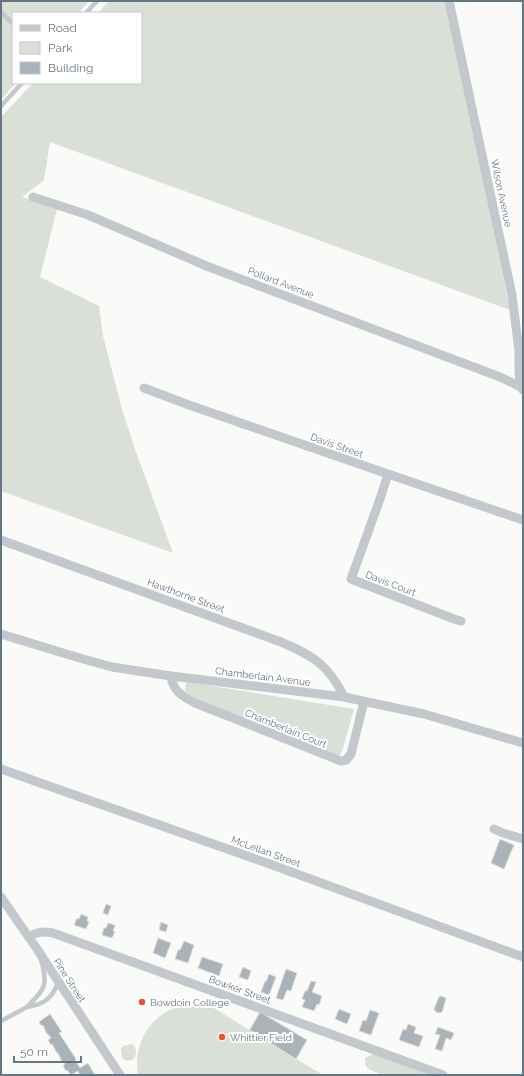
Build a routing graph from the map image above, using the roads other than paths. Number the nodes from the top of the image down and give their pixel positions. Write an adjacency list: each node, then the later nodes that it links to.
1 (98, 1): 4 (lane)
2 (449, 1): 10 (street, Wilson Avenue)
3 (1, 12): 5 (lane)
4 (87, 12)
5 (12, 23)
6 (21, 84): 7 (lane)
7 (1, 106)
8 (33, 197): 10 (street, Pollard Avenue)
9 (144, 388): 11 (street, Davis Street)
10 (522, 388)
11 (388, 474): 12 (street, Davis Street); 14 (street, Davis Court)
12 (523, 520)
13 (1, 540): 17 (street, Hawthorne Street)
14 (461, 621)
15 (1, 634): 16 (street, Chamberlain Avenue)
16 (171, 676): 17 (street, Chamberlain Avenue); 18 (street, Chamberlain Court)
17 (344, 697): 18 (street, Chamberlain Avenue)
18 (364, 701): 19 (street, Chamberlain Avenue)
19 (523, 743)
20 (1, 769): 26 (street, McLellan Street)
21 (494, 829): 22 (street)
22 (523, 839)
23 (1, 897): 24 (street, Pine Street)
24 (28, 936): 25 (street, Pine Street); 33 (street, Bowker Street)
25 (37, 949): 27 (street, Pine Street); 28 (lane)
26 (523, 957)
27 (58, 982): 29 (lane); 32 (street, Pine Street)
28 (42, 992): 29 (lane, Pine Street); 30 (lane)
29 (54, 992): 30 (lane)
30 (27, 1007): 31 (lane)
31 (1, 1020)
32 (120, 1075)
33 (443, 1075)

